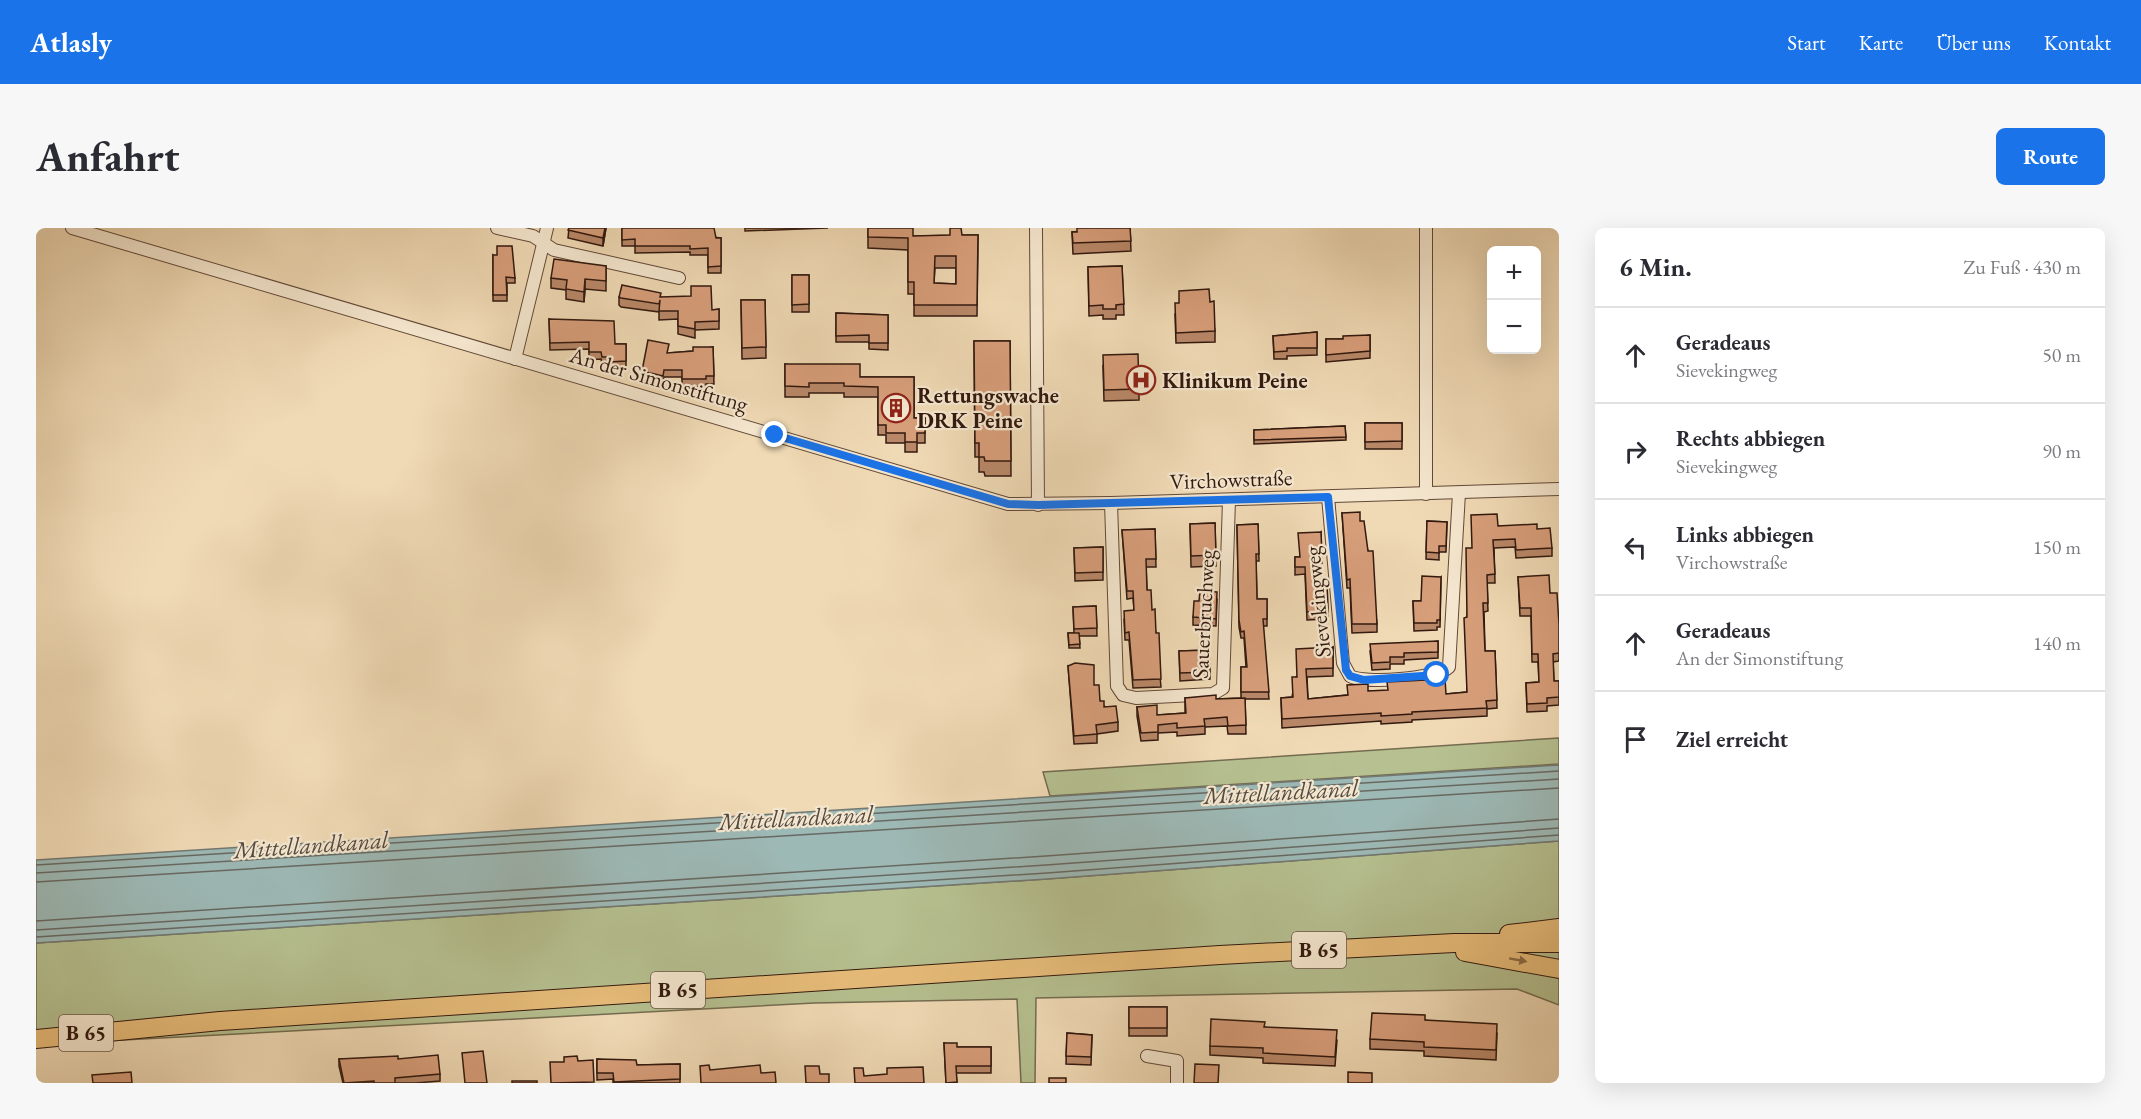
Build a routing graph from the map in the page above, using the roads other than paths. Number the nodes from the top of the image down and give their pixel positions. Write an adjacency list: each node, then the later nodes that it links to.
1 (72, 228): 8 (street, An der Simonstiftung)
2 (497, 228): 6 (street)
3 (547, 228): 6 (street)
4 (1036, 228): 15 (street)
5 (1426, 228): 11 (street)
6 (542, 242): 7 (street); 8 (street)
7 (680, 278)
8 (515, 359): 15 (street, An der Simonstiftung)
9 (1559, 489): 10 (street, Virchowstraße)
10 (1459, 493): 11 (street, Virchowstraße); 12 (street, Sievekingweg)
11 (1426, 494): 12 (street, Virchowstraße)
12 (1328, 497): 13 (street, Virchowstraße)
13 (1229, 500): 14 (street, Virchowstraße); 14 (street, Sauerbruchweg)
14 (1110, 503): 15 (street, Virchowstraße)
15 (1038, 505)
16 (1559, 928): 17 (main road)
17 (1454, 943): 18 (main road, B 65); 19 (main road, B 65)
18 (1559, 943)
19 (1419, 945): 20 (main road, one-way to 20); 21 (main road, B 65)
20 (1559, 969)
21 (36, 1039)
22 (1147, 1056): 23 (street)
23 (1177, 1083)

